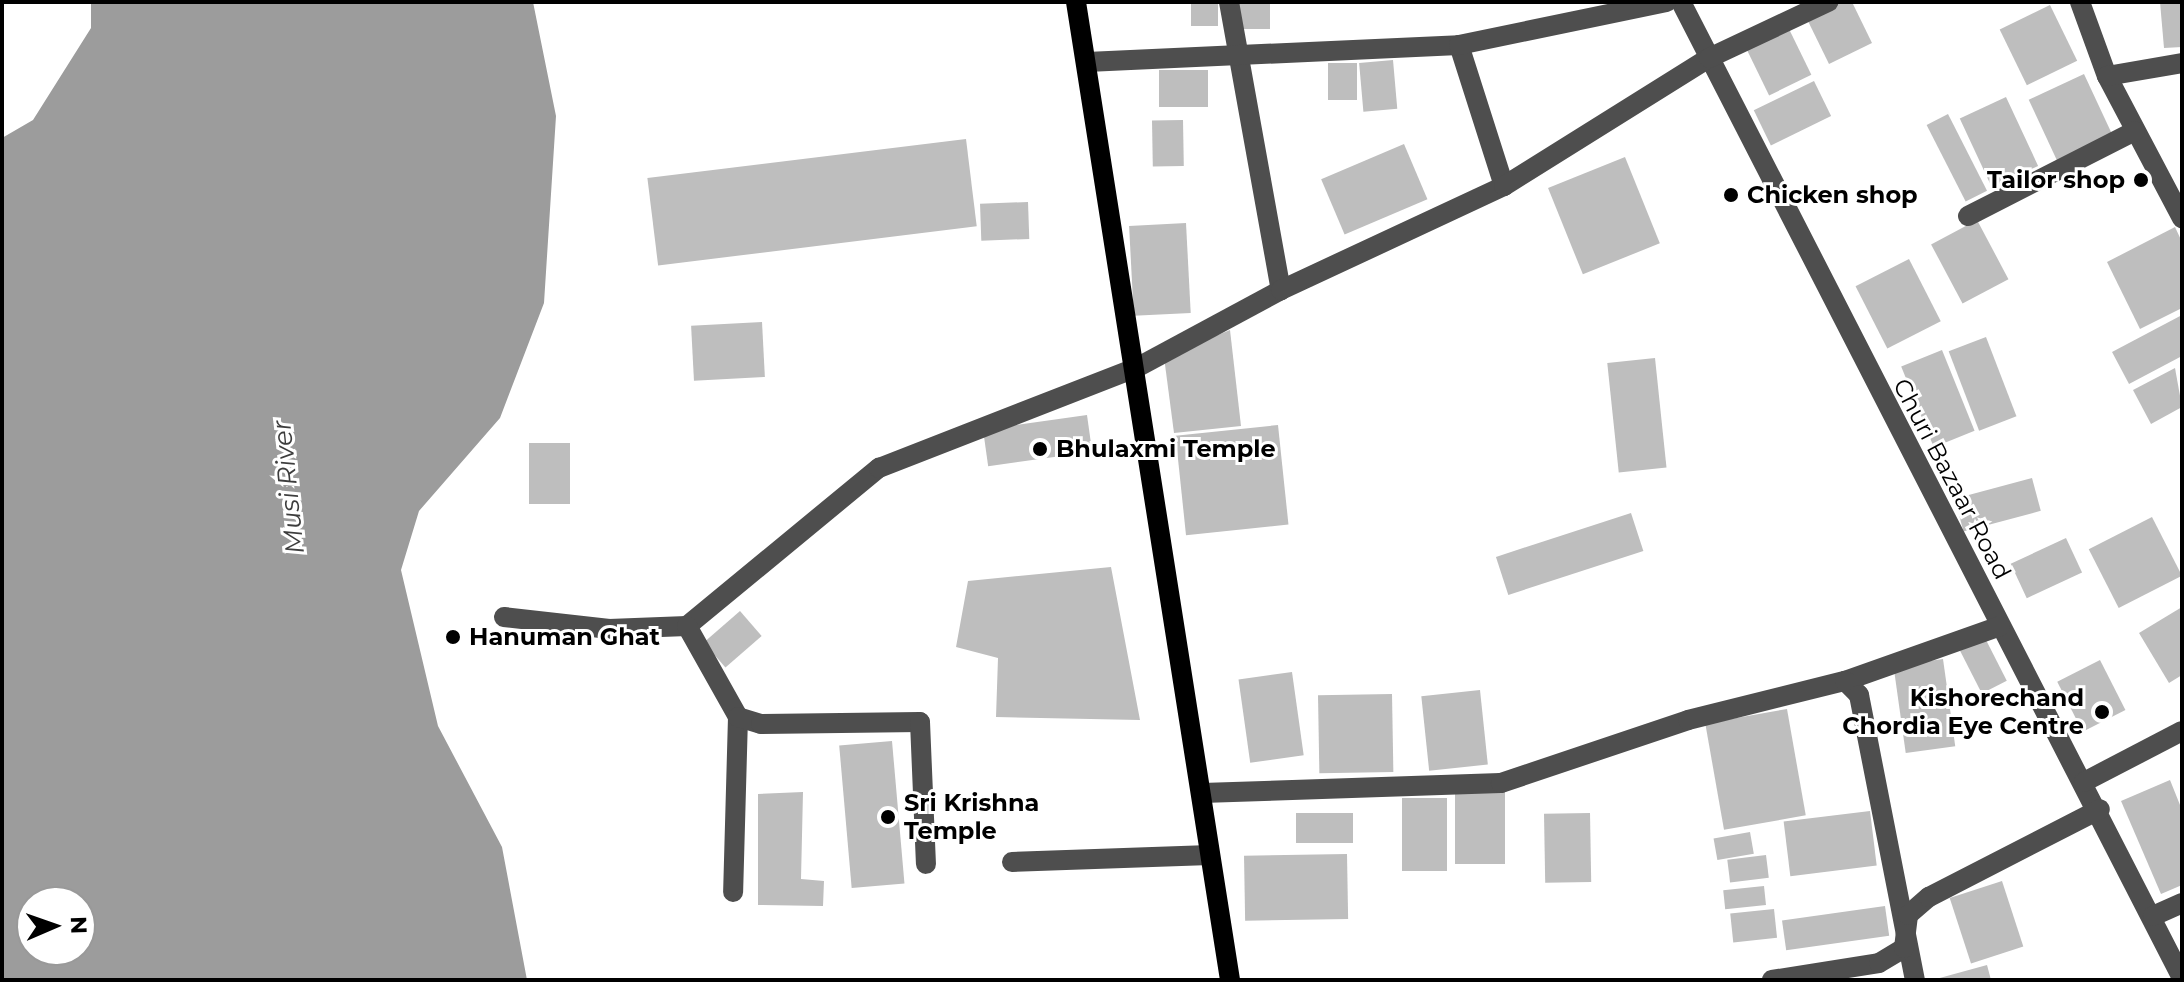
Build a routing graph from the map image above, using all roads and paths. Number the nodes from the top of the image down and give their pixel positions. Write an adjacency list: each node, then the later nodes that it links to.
1 (1076, 2): 10 (main road)
2 (1229, 2): 8 (street)
3 (1667, 2): 7 (street)
4 (1681, 2): 9 (street, Churi Bazaar Road)
5 (1828, 2): 9 (street)
6 (2080, 2): 12 (street)
7 (1459, 45): 8 (street); 14 (street)
8 (1235, 55): 10 (street); 17 (street)
9 (1709, 58): 14 (street); 21 (street, Churi Bazaar Road)
10 (1087, 62): 18 (main road)
11 (2182, 63): 12 (street)
12 (2107, 76): 13 (street)
13 (2135, 131): 15 (street); 16 (street)
14 (1504, 186): 17 (street)
15 (1968, 216)
16 (2182, 218)
17 (1281, 290): 18 (street)
18 (1138, 367): 20 (street); 26 (main road)
19 (504, 617): 20 (street)
20 (687, 626): 23 (street)
21 (2000, 626): 22 (street); 25 (street, Churi Bazaar Road)
22 (1845, 681): 26 (street); 33 (street)
23 (738, 717): 30 (street); 31 (street)
24 (2182, 731): 25 (street)
25 (2084, 782): 27 (street, Churi Bazaar Road)
26 (1202, 793): 28 (main road)
27 (2100, 809): 33 (street); 34 (street, Churi Bazaar Road)
28 (1210, 855): 29 (street); 36 (main road)
29 (1012, 862)
30 (926, 864)
31 (733, 892)
32 (2182, 903): 34 (street)
33 (1908, 915): 37 (street); 38 (street)
34 (2153, 916): 35 (street, Churi Bazaar Road)
35 (2182, 978)
36 (1230, 980)
37 (1772, 980)
38 (1915, 980)

